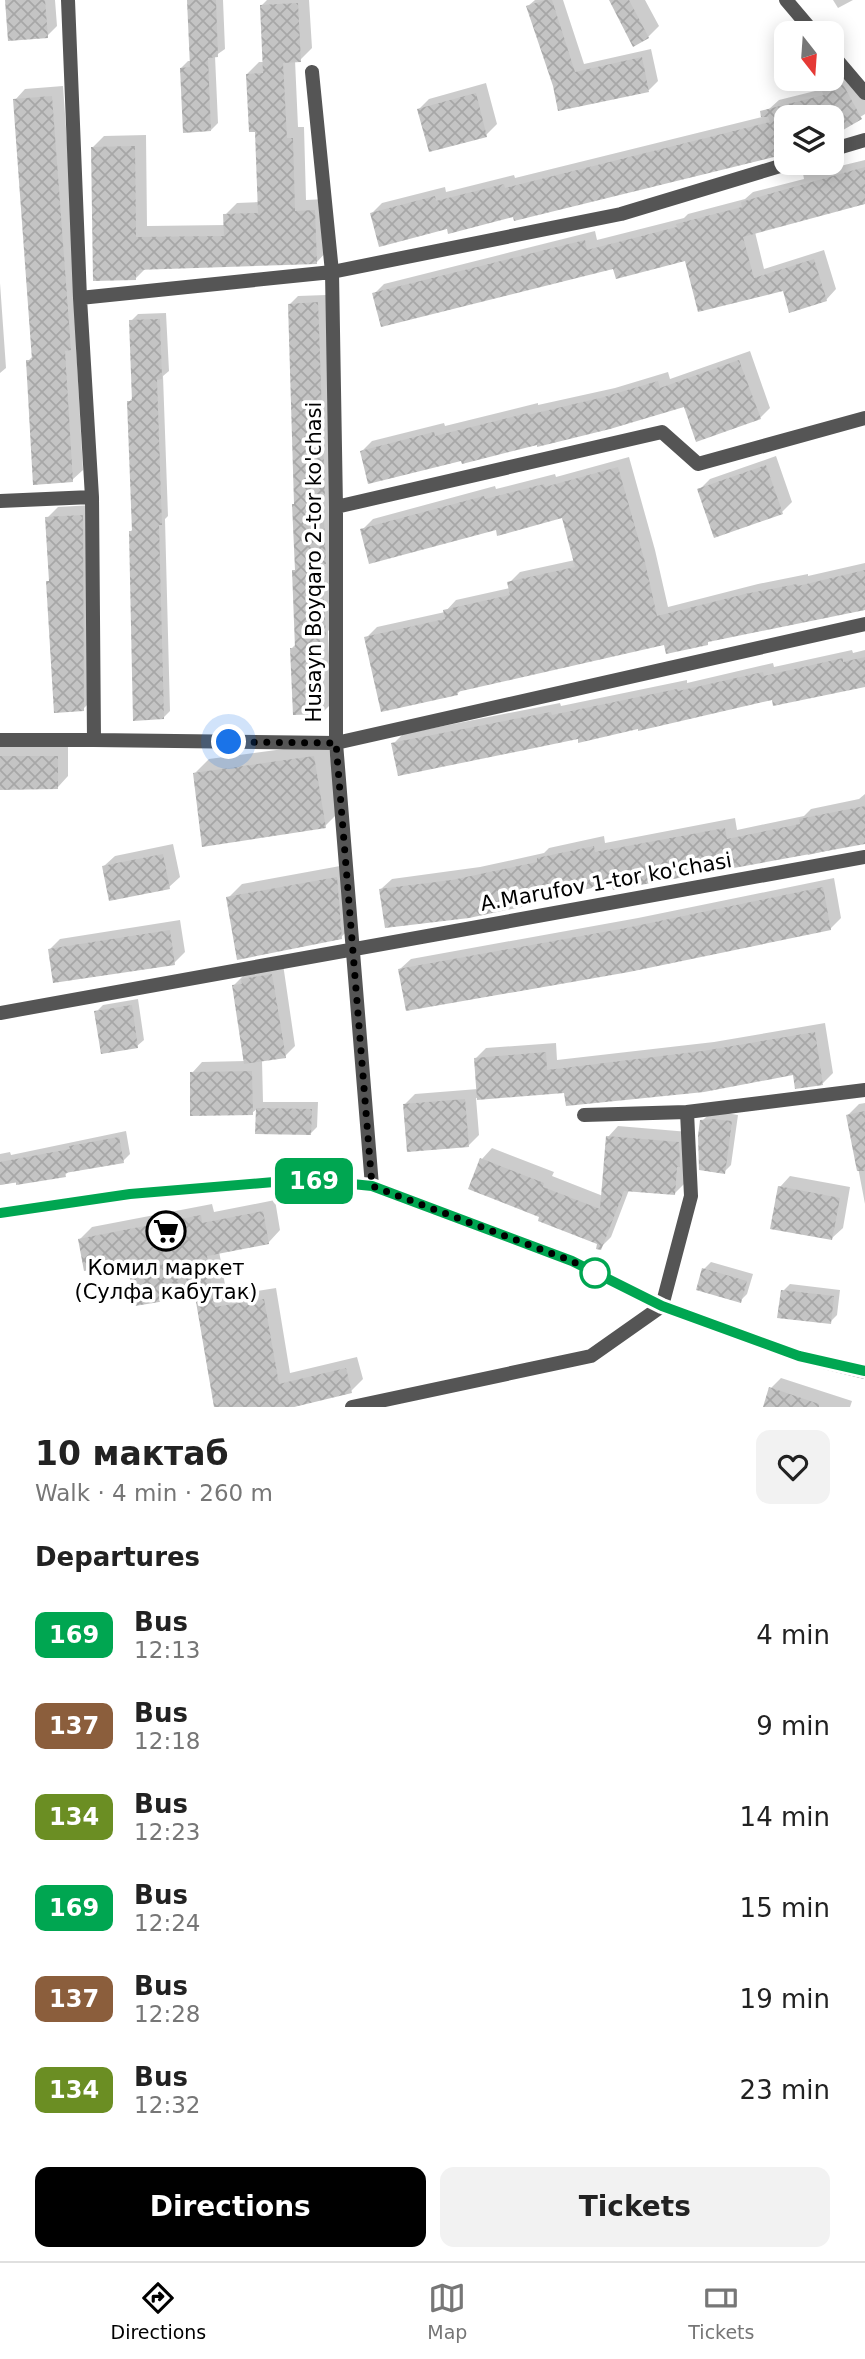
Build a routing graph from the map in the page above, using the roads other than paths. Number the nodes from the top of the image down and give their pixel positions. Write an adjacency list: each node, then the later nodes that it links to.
1 (68, 0): 11 (street)
2 (786, 0): 3 (street)
3 (804, 21)
4 (844, 68): 6 (street)
5 (312, 72): 10 (street, Husayn Boyqaro 2-tor ko'chasi)
6 (865, 93)
7 (865, 140): 8 (street)
8 (844, 146)
9 (774, 168): 10 (street)
10 (332, 272): 11 (street); 15 (street, Husayn Boyqaro 2-tor ko'chasi)
11 (80, 298): 13 (street)
12 (865, 418): 15 (street)
13 (92, 497): 14 (street); 18 (street)
14 (0, 501)
15 (336, 507): 19 (street, Husayn Boyqaro 2-tor ko'chasi)
16 (865, 624): 19 (street)
17 (0, 740): 18 (street)
18 (94, 740): 19 (street)
19 (336, 743): 21 (street, Husayn Boyqaro 2-tor ko'chasi)
20 (865, 857): 21 (street, A.Marufov 1-tor ko'chasi)
21 (354, 948): 22 (street, A.Marufov 1-tor ko'chasi); 26 (street, Husayn Boyqaro 2-tor ko'chasi)
22 (0, 1013)
23 (865, 1090): 24 (street)
24 (687, 1112): 25 (street); 28 (street)
25 (584, 1115)
26 (372, 1186): 27 (main road); 28 (main road)
27 (0, 1213)
28 (662, 1306): 29 (main road); 30 (street)
29 (865, 1371)
30 (352, 1407)

